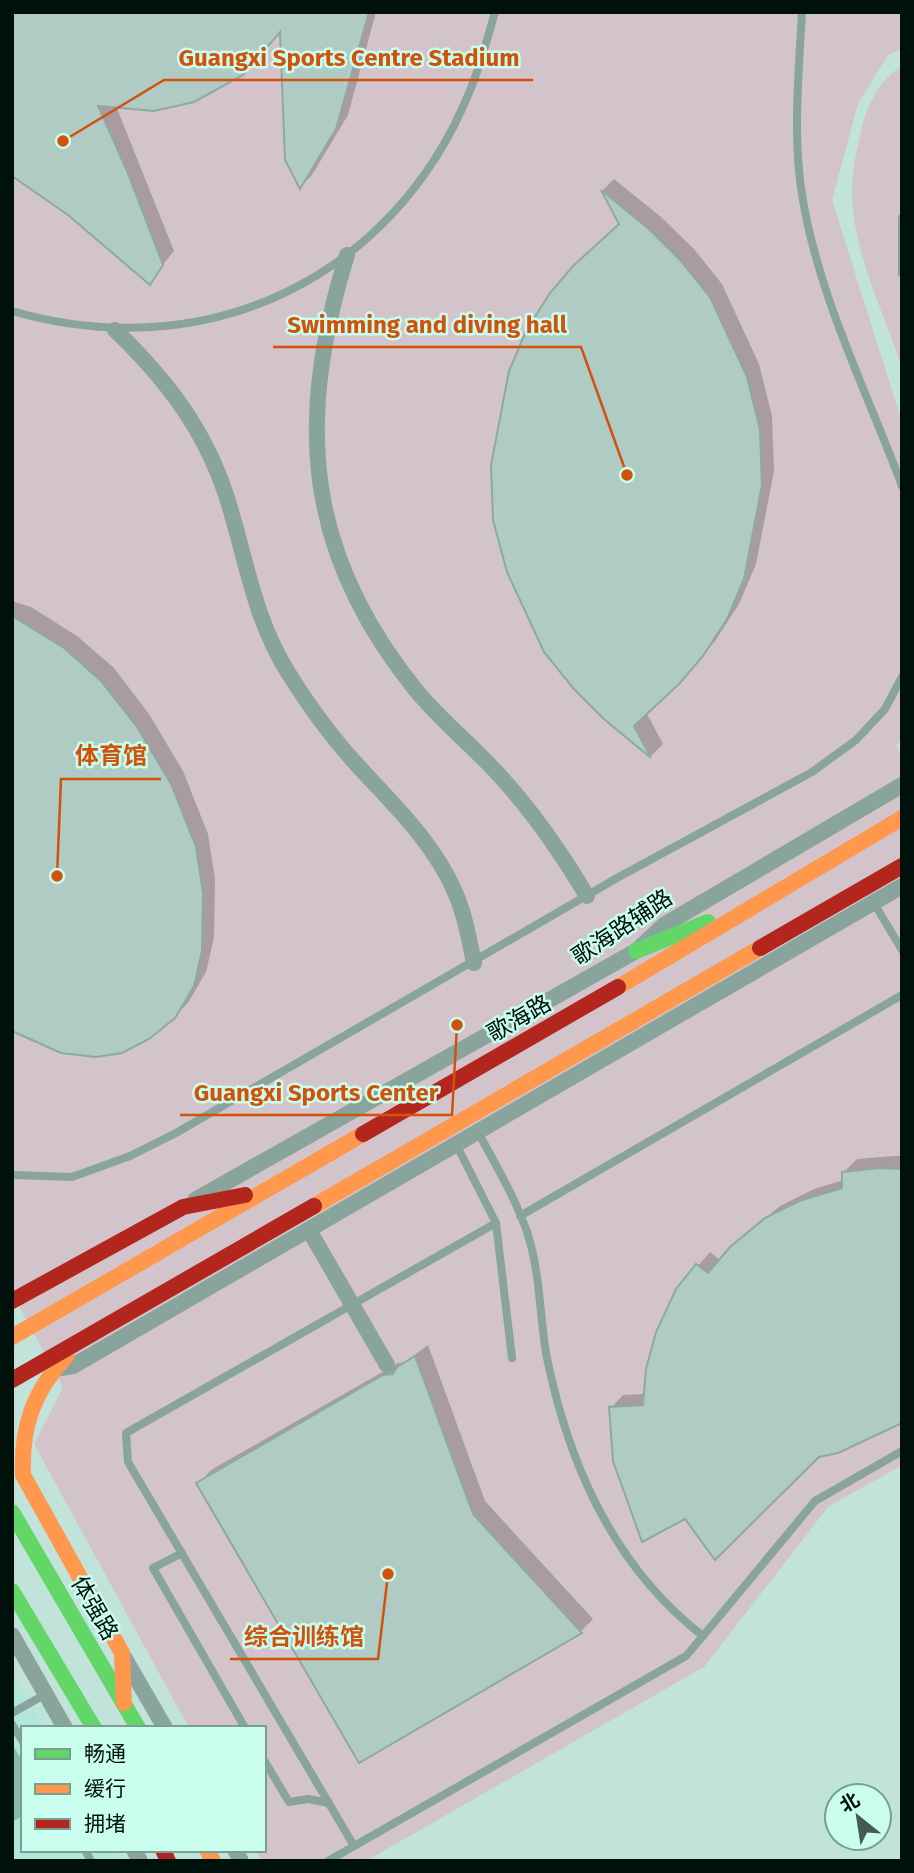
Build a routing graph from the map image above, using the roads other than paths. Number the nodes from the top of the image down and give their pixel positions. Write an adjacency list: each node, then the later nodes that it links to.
1 (495, 12): 4 (lane)
2 (802, 12): 8 (lane)
3 (902, 218): 5 (lane)
4 (347, 255): 7 (lane); 15 (street)
5 (902, 274)
6 (12, 311): 7 (lane)
7 (115, 330): 19 (street)
8 (902, 486)
9 (902, 677): 15 (lane)
10 (902, 785): 18 (street, 歌海路辅路)
11 (902, 818): 16 (main road, 歌海路)
12 (895, 869): 13 (lane); 14 (main road)
13 (901, 889): 14 (street)
14 (869, 895): 17 (lane); 21 (main road); 23 (street)
15 (587, 896): 19 (lane)
16 (766, 898): 18 (main road); 26 (main road, 歌海路)
17 (902, 950)
18 (636, 951): 27 (street, 歌海路辅路)
19 (474, 963): 25 (lane)
20 (902, 996): 28 (lane)
21 (470, 1116): 22 (main road); 23 (lane)
22 (447, 1129): 24 (lane); 33 (main road)
23 (478, 1133): 24 (street); 28 (lane)
24 (456, 1145): 29 (lane); 30 (street)
25 (12, 1175)
26 (262, 1192): 27 (main road); 34 (main road, 歌海路)
27 (183, 1207): 31 (main road)
28 (520, 1216): 44 (lane)
29 (496, 1223): 32 (lane); 35 (lane)
30 (309, 1230): 32 (street); 37 (street)
31 (12, 1301)
32 (351, 1305): 36 (street); 41 (lane)
33 (93, 1334): 37 (main road); 38 (main road)
34 (12, 1337)
35 (512, 1358)
36 (387, 1365)
37 (53, 1369): 38 (street); 45 (main road)
38 (18, 1376)
39 (902, 1451): 44 (lane)
40 (12, 1512): 47 (main road, 体强路)
41 (182, 1553): 53 (lane); 55 (lane)
42 (12, 1591): 50 (main road)
43 (12, 1634): 46 (street)
44 (703, 1636): 56 (lane)
45 (122, 1653): 47 (main road); 52 (street)
46 (46, 1694): 48 (lane); 49 (street)
47 (124, 1703): 51 (main road, 体强路)
48 (12, 1713)
49 (64, 1726)
50 (93, 1726)
51 (137, 1726)
52 (164, 1726)
53 (245, 1726)
54 (266, 1763): 55 (lane)
55 (329, 1803): 56 (lane)
56 (354, 1846): 57 (lane)
57 (328, 1861)

